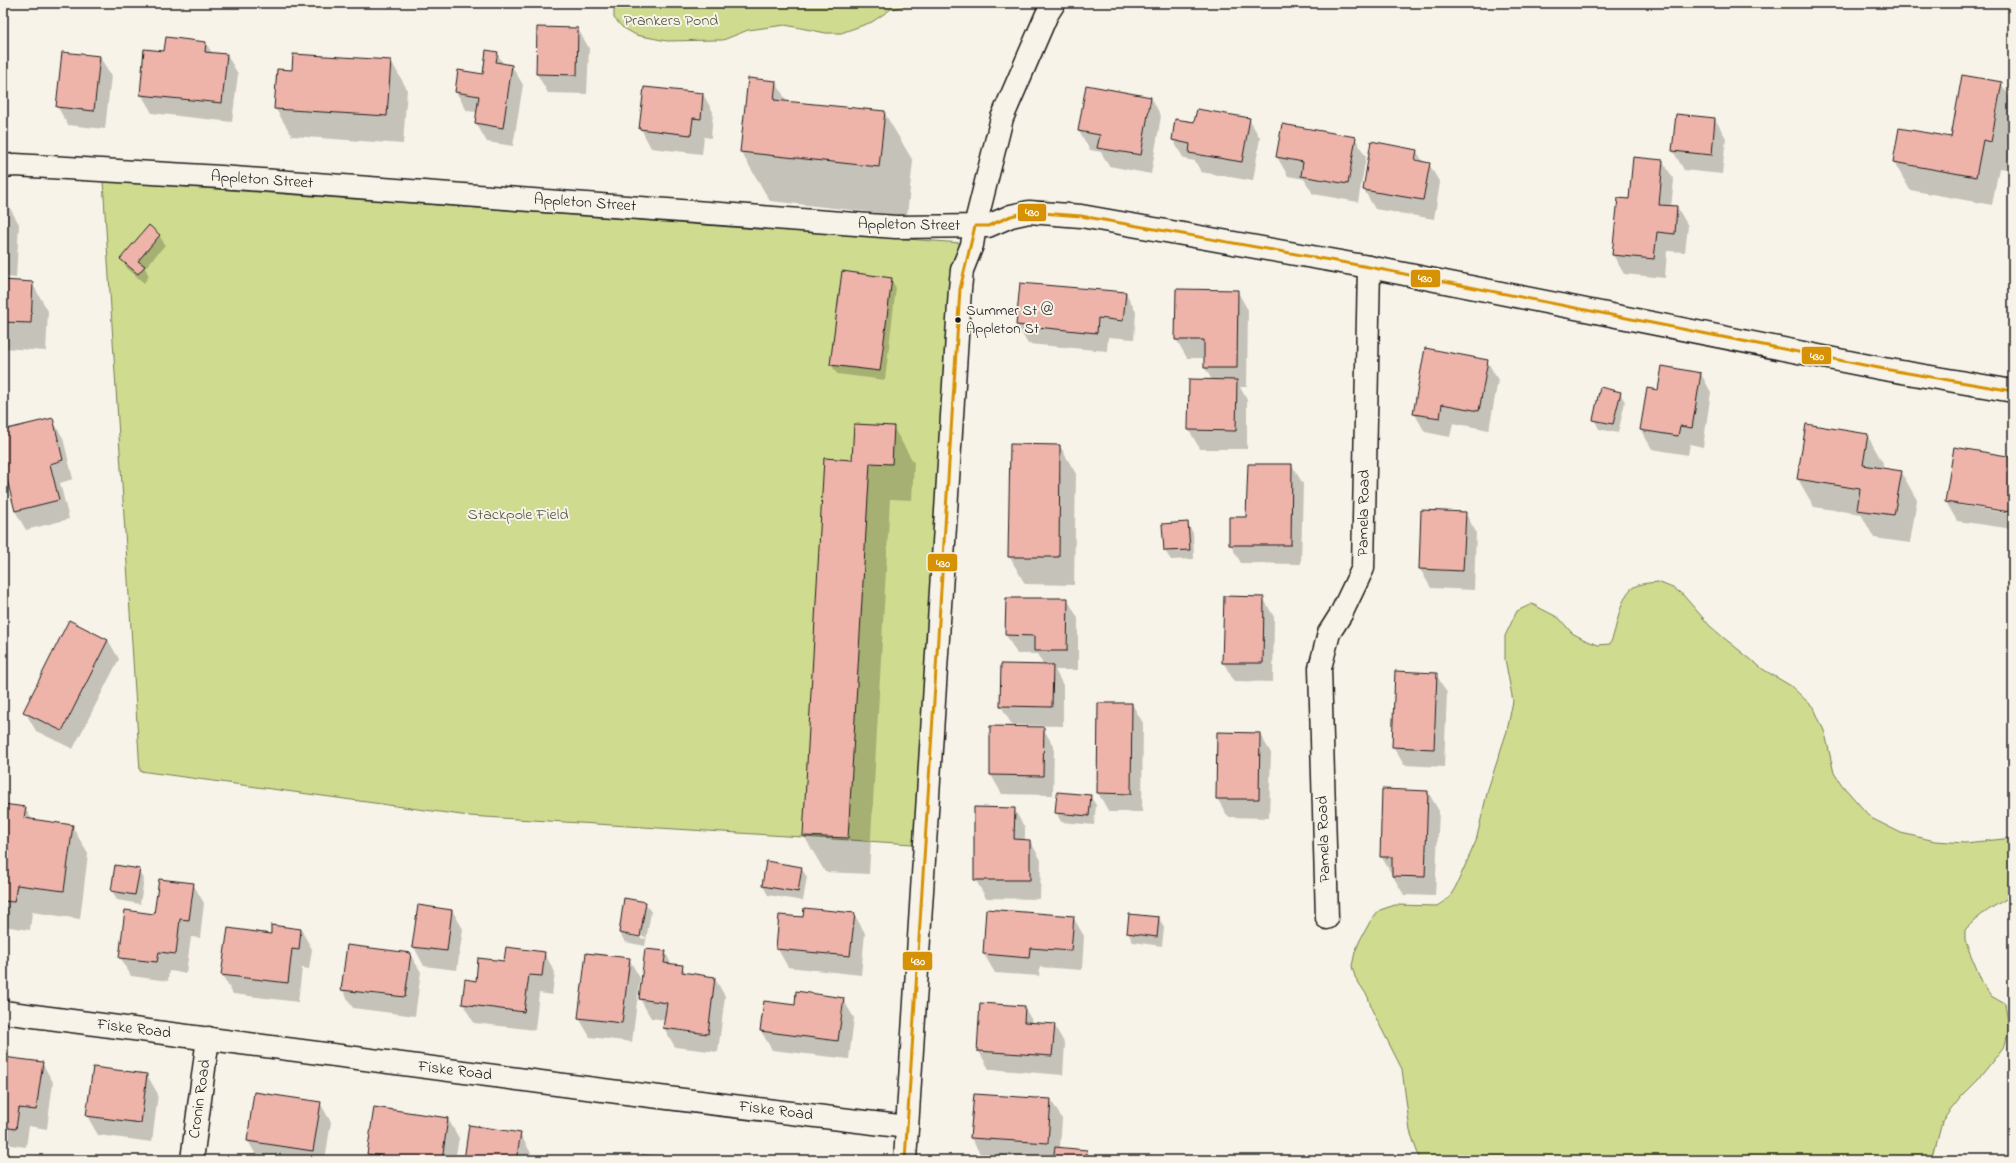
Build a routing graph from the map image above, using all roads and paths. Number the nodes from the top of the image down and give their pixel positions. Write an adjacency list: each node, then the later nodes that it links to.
1 (1054, 3): 3 (street)
2 (3, 166): 3 (street, Appleton Street)
3 (975, 226): 4 (street, Appleton Street); 9 (street)
4 (1369, 267): 5 (street, Appleton Street); 6 (street, Pamela Road)
5 (2013, 391)
6 (1327, 918)
7 (3, 1012): 8 (street, Fiske Road)
8 (208, 1038): 9 (street, Fiske Road); 10 (street, Cronin Road)
9 (907, 1127): 11 (street)
10 (192, 1160)
11 (905, 1160)

